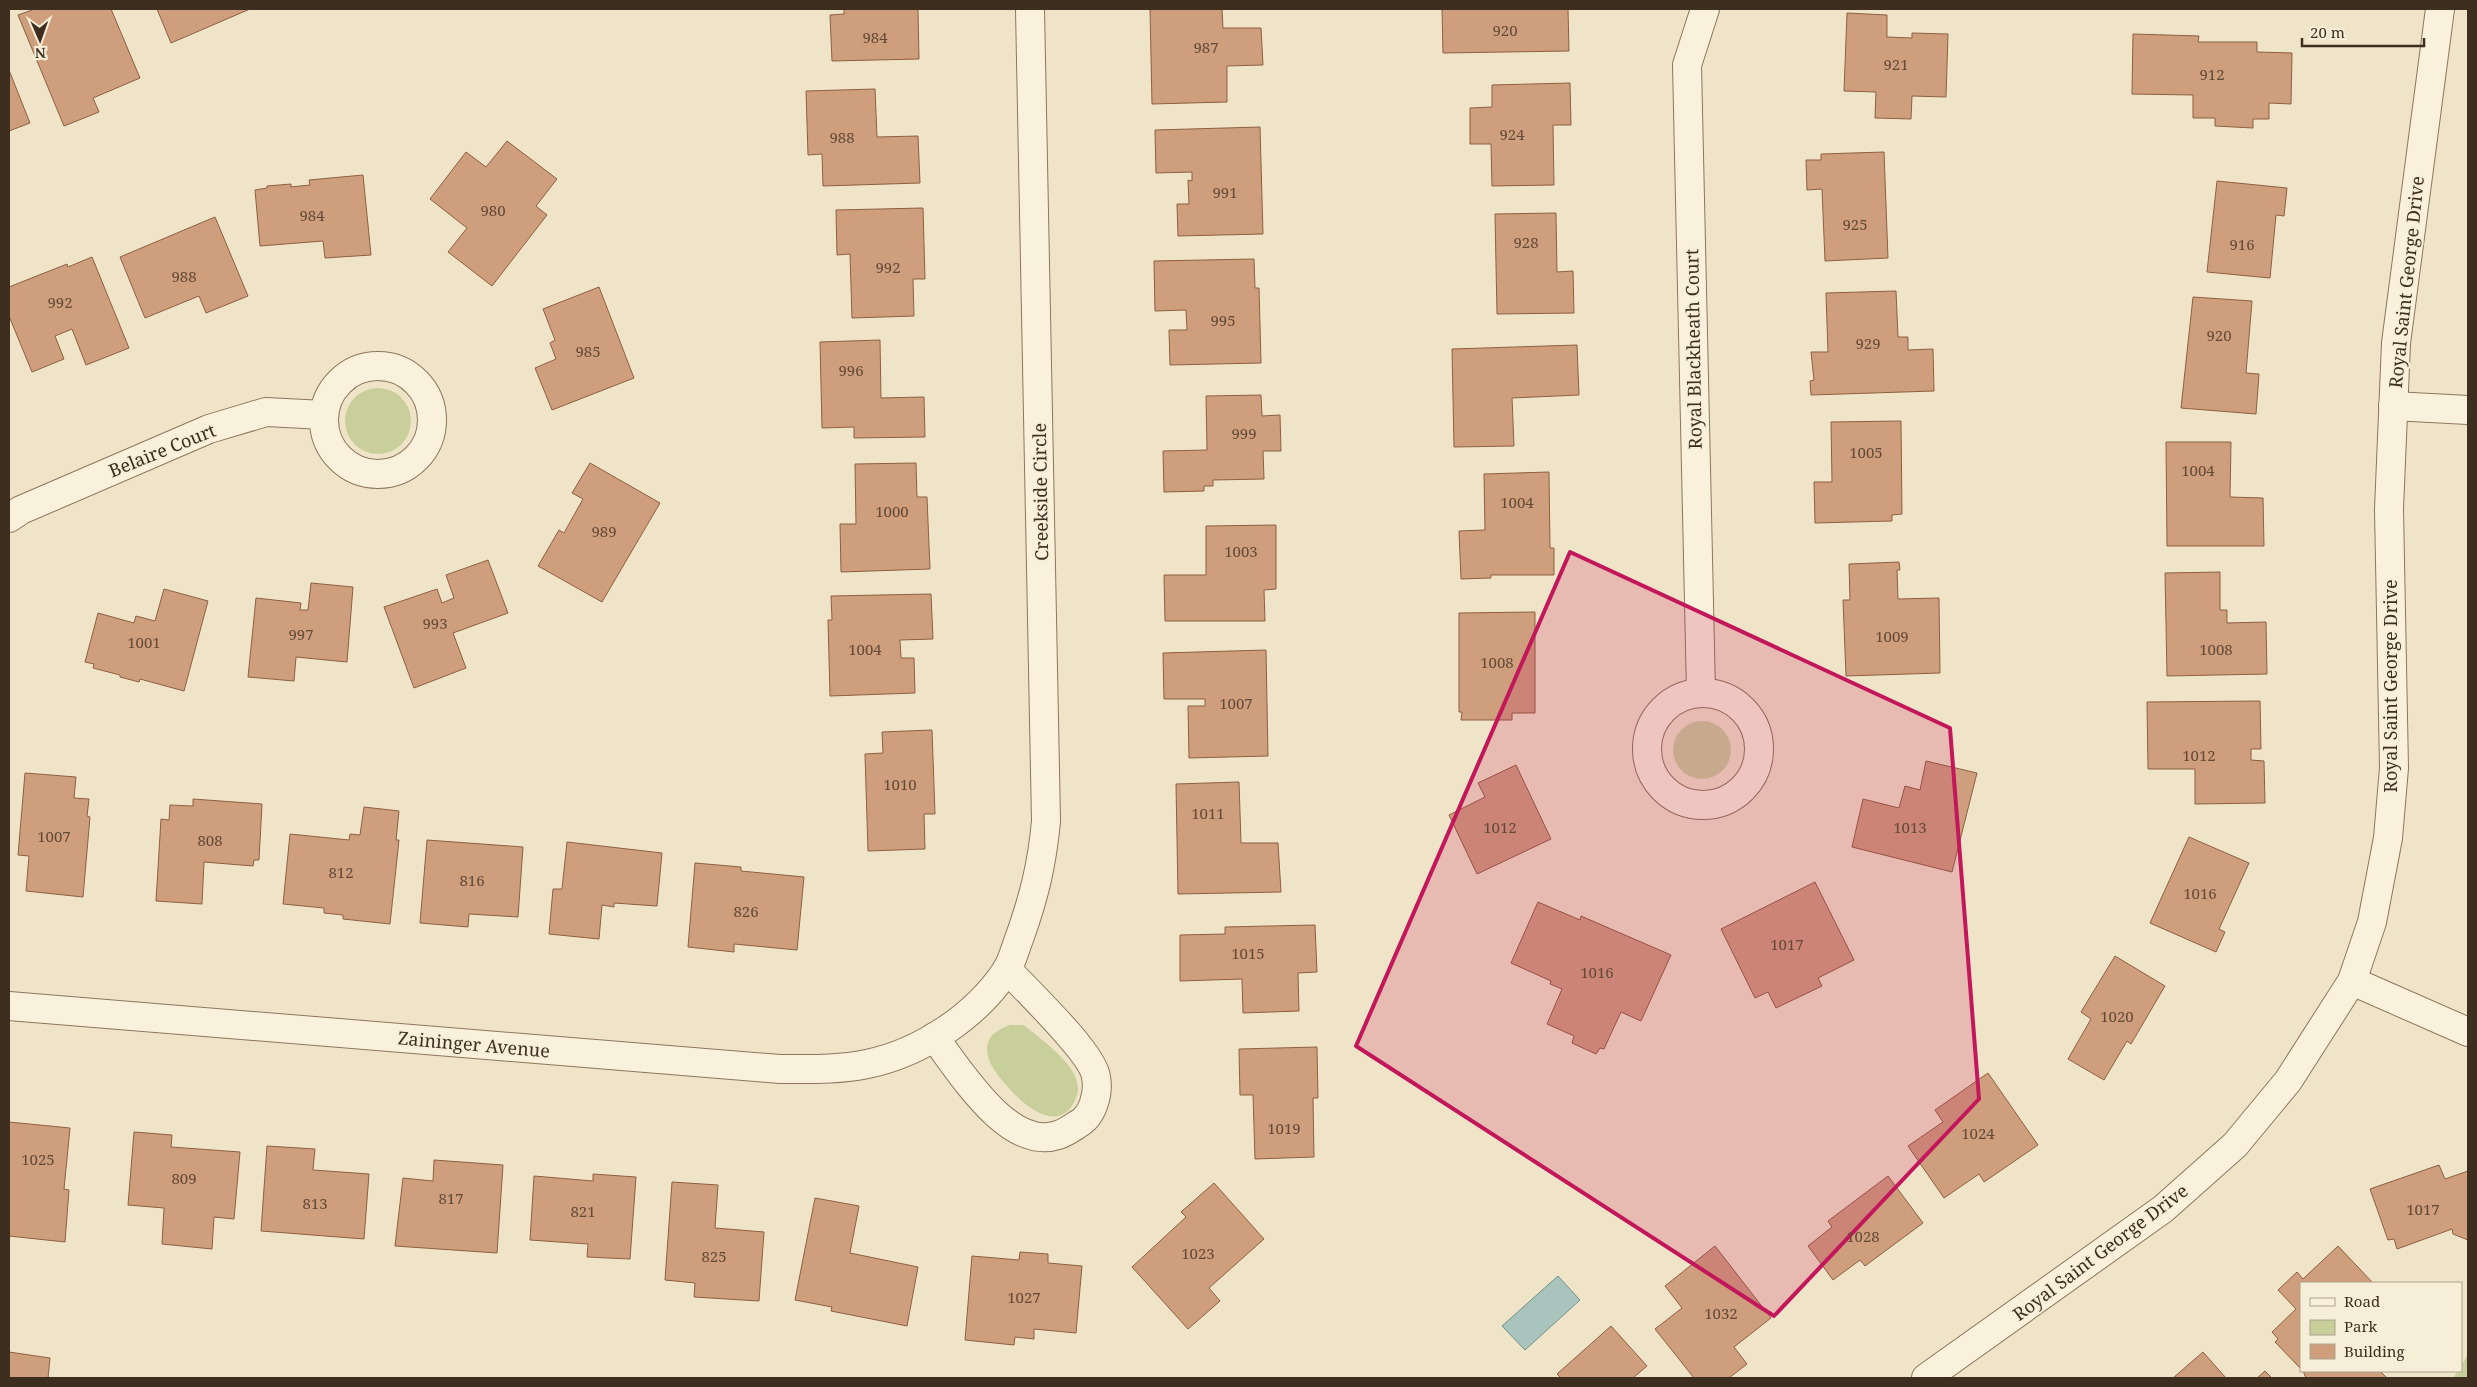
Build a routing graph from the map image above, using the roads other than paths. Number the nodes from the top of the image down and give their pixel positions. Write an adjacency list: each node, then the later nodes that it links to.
1 (1030, 9): 9 (street, Creekside Circle)
2 (1705, 9): 8 (street, Royal Blackheath Court)
3 (2440, 9): 4 (street, Royal Saint George Drive)
4 (2393, 406): 5 (street); 10 (street, Royal Saint George Drive)
5 (2468, 410)
6 (324, 415): 7 (street, Belaire Court)
7 (9, 518)
8 (1700, 692): 8 (street)
9 (1008, 969): 13 (street, Creekside Circle); 13 (street)
10 (2352, 981): 12 (street); 14 (street, Royal Saint George Drive)
11 (9, 1006): 13 (street, Zaininger Avenue)
12 (2468, 1032)
13 (934, 1037)
14 (1926, 1378)

